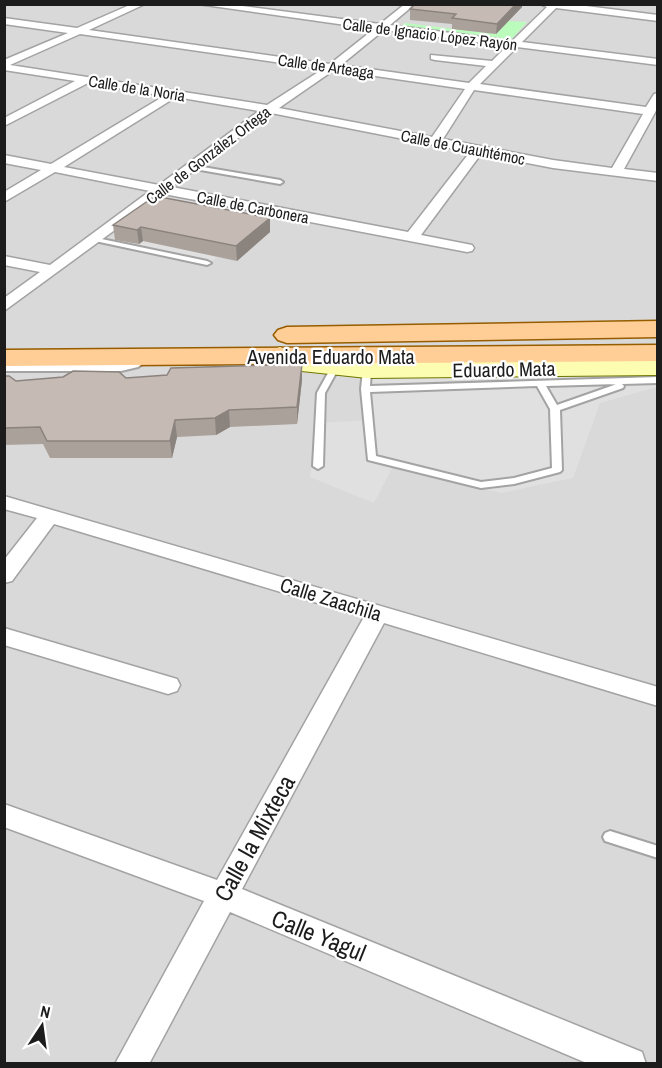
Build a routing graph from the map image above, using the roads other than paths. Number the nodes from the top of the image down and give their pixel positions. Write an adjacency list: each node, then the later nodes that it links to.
1 (141, 4): 10 (street)
2 (202, 4): 9 (street, Calle de Ignacio López Rayón)
3 (411, 4): 9 (street, Calle de González Ortega)
4 (633, 4): 6 (street)
5 (551, 5): 6 (street); 11 (street)
6 (625, 14): 7 (street)
7 (657, 18)
8 (4, 21): 10 (street, Calle de Arteaga)
9 (381, 29): 11 (street, Calle de Ignacio López Rayón); 16 (street, Calle de González Ortega)
10 (79, 32): 15 (street); 16 (street, Calle de Arteaga)
11 (514, 45): 13 (street, Calle de Ignacio López Rayón); 14 (street)
12 (435, 57): 14 (street)
13 (657, 62)
14 (492, 64): 18 (street)
15 (4, 65): 17 (street, Calle de la Noria)
16 (332, 67): 18 (street, Calle de Arteaga); 21 (street, Calle de González Ortega)
17 (86, 80): 19 (street, Calle de la Noria); 23 (street)
18 (471, 87): 22 (street, Calle de Arteaga); 24 (street)
19 (174, 94): 21 (street, Calle de la Noria); 28 (street)
20 (657, 96): 22 (street)
21 (269, 109): 24 (street, Calle de Cuauhtémoc); 27 (street, Calle de González Ortega)
22 (648, 111): 29 (street)
23 (4, 123)
24 (435, 142): 25 (street, Calle de Cuauhtémoc)
25 (478, 150): 29 (street, Calle de Cuauhtémoc); 34 (street)
26 (4, 159): 28 (street, Calle de Carbonera)
27 (191, 167): 31 (lane); 32 (street, Calle de González Ortega)
28 (52, 168): 32 (street, Calle de Carbonera); 33 (street)
29 (616, 172): 30 (street, Calle de Cuauhtémoc)
30 (657, 177)
31 (280, 182)
32 (162, 189): 34 (street, Calle de Carbonera); 35 (street, Calle de González Ortega)
33 (4, 198)
34 (411, 238): 36 (street, Calle de Carbonera)
35 (95, 239): 38 (lane); 39 (street, Calle de González Ortega)
36 (467, 248)
37 (4, 260): 39 (street)
38 (207, 263)
39 (53, 270): 40 (street, Calle de González Ortega)
40 (4, 306)
41 (657, 329): 42 (main road, Avenida Eduardo Mata)
42 (452, 332): 43 (main road, Avenida Eduardo Mata); 46 (main road)
43 (4, 340)
44 (657, 353): 46 (main road, Avenida Eduardo Mata)
45 (4, 358): 49 (main road, Avenida Eduardo Mata)
46 (337, 362): 49 (main road, Avenida Eduardo Mata); 50 (street, Eduardo Mata); 55 (lane)
47 (657, 367): 50 (street, Eduardo Mata)
48 (4, 368): 49 (lane)
49 (50, 368)
50 (366, 380): 53 (lane); 54 (lane)
51 (657, 380): 52 (lane)
52 (631, 382): 53 (lane); 54 (lane)
53 (540, 384): 54 (lane)
54 (555, 408)
55 (318, 466)
56 (4, 502): 57 (street, Calle Zaachila)
57 (50, 515): 58 (street); 59 (street, Calle Zaachila)
58 (4, 576)
59 (378, 613): 62 (street, Calle Zaachila); 66 (street, Calle la Mixteca)
60 (4, 636): 61 (street)
61 (168, 685)
62 (657, 697)
63 (4, 815): 66 (street, Calle Yagul)
64 (610, 837): 65 (lane)
65 (657, 852)
66 (223, 895): 67 (street, Calle la Mixteca); 68 (street, Calle Yagul)
67 (131, 1064)
68 (630, 1064)

